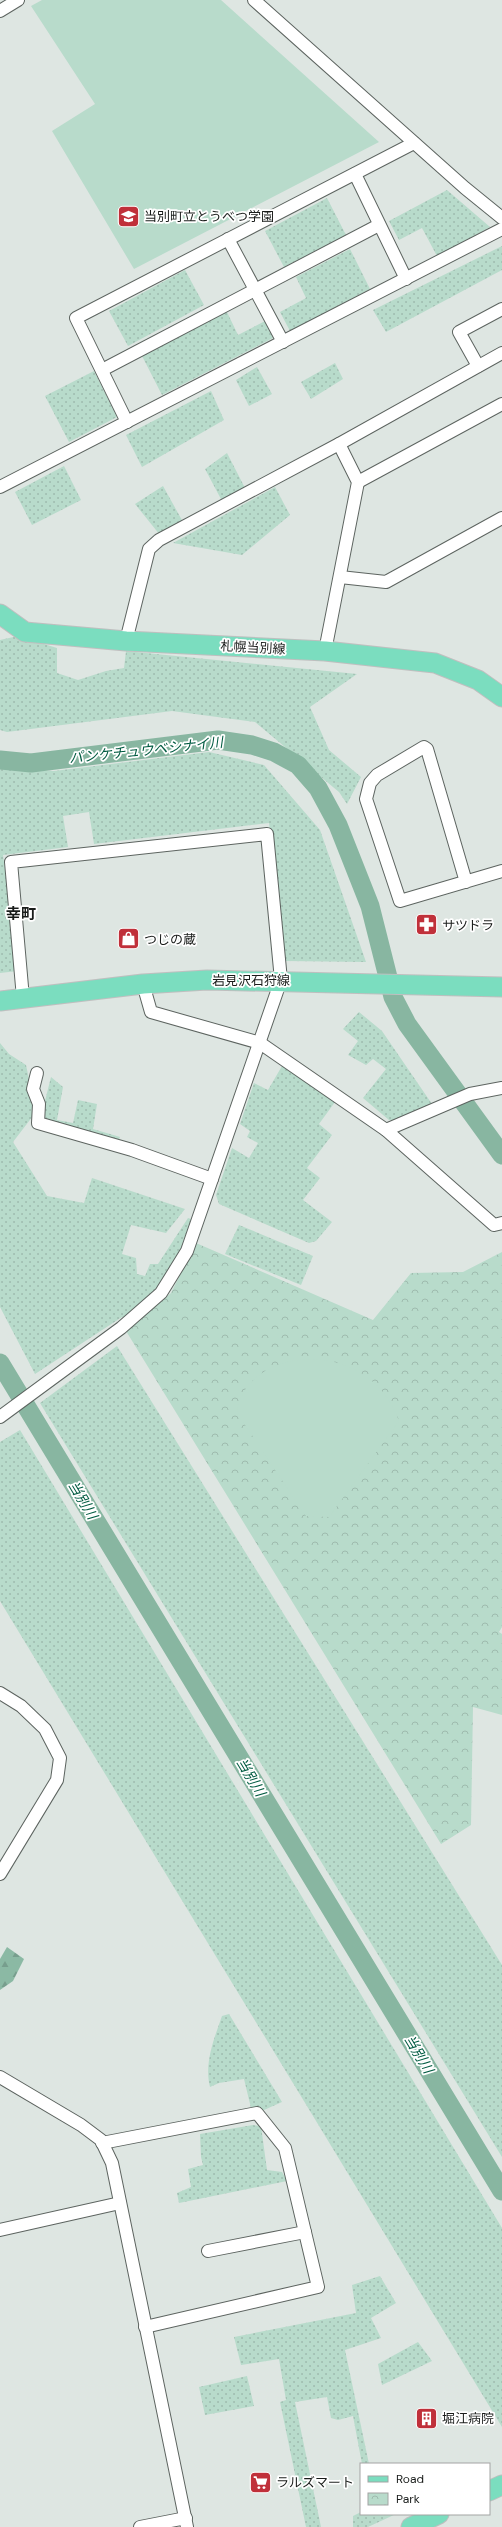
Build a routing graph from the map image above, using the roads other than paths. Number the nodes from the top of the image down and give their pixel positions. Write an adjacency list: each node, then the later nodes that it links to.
1 (18, 0): 3 (street)
2 (254, 0): 4 (street)
3 (0, 11)
4 (414, 143): 5 (street); 6 (street)
5 (355, 174): 7 (street); 9 (street)
6 (502, 218)
7 (379, 225): 10 (street); 11 (street)
8 (502, 230): 10 (street)
9 (228, 239): 11 (street); 16 (street)
10 (406, 279): 13 (street)
11 (256, 289): 13 (street); 16 (street)
12 (502, 309): 15 (street)
13 (283, 342): 18 (street)
14 (502, 353): 15 (street)
15 (478, 366): 19 (street)
16 (102, 370): 18 (street)
17 (502, 404): 20 (street)
18 (127, 422): 21 (street)
19 (339, 444): 20 (street); 25 (street)
20 (358, 482): 23 (street)
21 (0, 487)
22 (502, 518): 23 (street)
23 (340, 577): 26 (street)
24 (0, 614): 25 (main road, 札幌当別線)
25 (126, 641): 26 (main road, 札幌当別線)
26 (325, 651): 27 (main road, 札幌当別線)
27 (502, 697)
28 (502, 871): 29 (street)
29 (466, 882): 29 (street)
30 (281, 980): 31 (main road, 岩見沢石狩線); 32 (main road, 岩見沢石狩線); 33 (street); 35 (street)
31 (143, 984): 33 (main road, 岩見沢石狩線); 35 (street)
32 (502, 987)
33 (23, 998): 34 (main road, 岩見沢石狩線)
34 (0, 1001)
35 (260, 1043): 38 (street); 39 (street)
36 (37, 1072): 39 (street)
37 (502, 1088): 38 (street)
38 (386, 1130): 40 (street)
39 (212, 1179): 41 (street)
40 (502, 1224)
41 (0, 1417)
42 (0, 1693): 43 (street)
43 (0, 1874)
44 (0, 2077): 45 (street)
45 (102, 2143): 46 (street); 48 (street)
46 (120, 2203): 47 (street); 50 (street)
47 (0, 2230)
48 (305, 2232): 49 (street); 50 (street)
49 (208, 2251)
50 (145, 2327): 54 (street)
51 (502, 2485): 52 (main road)
52 (490, 2491)
53 (437, 2515): 56 (main road)
54 (186, 2522): 55 (street)
55 (140, 2527)
56 (411, 2527)

